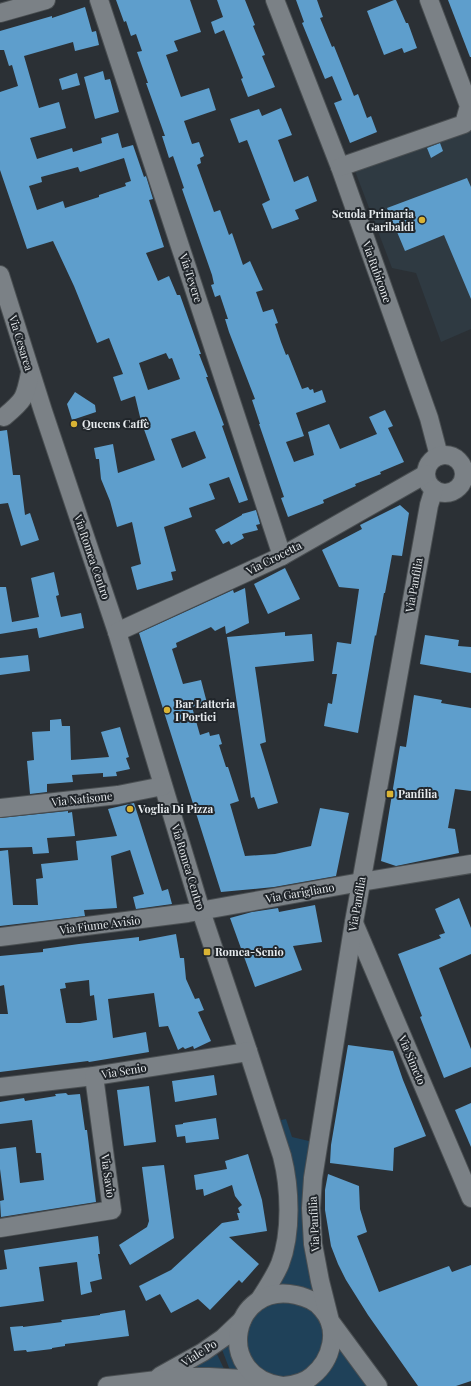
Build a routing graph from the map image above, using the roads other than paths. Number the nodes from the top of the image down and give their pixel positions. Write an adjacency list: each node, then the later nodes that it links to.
1 (46, 0): 5 (street)
2 (99, 0): 15 (street, Via Tevere)
3 (275, 0): 6 (street, Via Rubicone)
4 (429, 2): 6 (street)
5 (0, 14)
6 (340, 167): 11 (street, Via Rubicone)
7 (0, 275): 8 (street, Via Cesarea)
8 (31, 372): 9 (street, Via Cesarea); 10 (street)
9 (43, 411): 10 (street); 16 (street, Via Romea Centro)
10 (2, 417)
11 (440, 456): 12 (street); 13 (street)
12 (466, 459): 14 (street)
13 (430, 482): 14 (street); 15 (street, Via Crocetta); 20 (street, Via Panfilia)
14 (466, 489)
15 (282, 556): 16 (street, Via Crocetta)
16 (117, 632): 17 (street, Via Romea Centro)
17 (163, 786): 18 (street, Via Natisone); 21 (street, Via Romea Centro)
18 (0, 808)
19 (471, 864): 20 (street, Via Garigliano)
20 (361, 882): 21 (street, Via Garigliano); 22 (street, Via Panfilia)
21 (201, 911): 23 (street, Via Fiume Avisio); 24 (street, Via Romea Centro)
22 (354, 922): 27 (street, Via Simeto); 31 (street, Via Panfilia)
23 (0, 937)
24 (248, 1051): 25 (street, Via Senio); 29 (street, Via Romea Centro)
25 (94, 1076): 26 (street, Via Senio); 28 (street, Via Savio)
26 (0, 1087)
27 (471, 1198)
28 (0, 1228)
29 (260, 1299): 30 (street); 31 (street)
30 (242, 1320): 32 (street, Viale Po); 33 (street)
31 (330, 1321): 35 (street); 36 (street)
32 (152, 1380): 33 (street, Viale Po); 34 (street, Viale Po)
33 (261, 1380): 35 (street)
34 (107, 1386)
35 (283, 1386)
36 (378, 1386)

